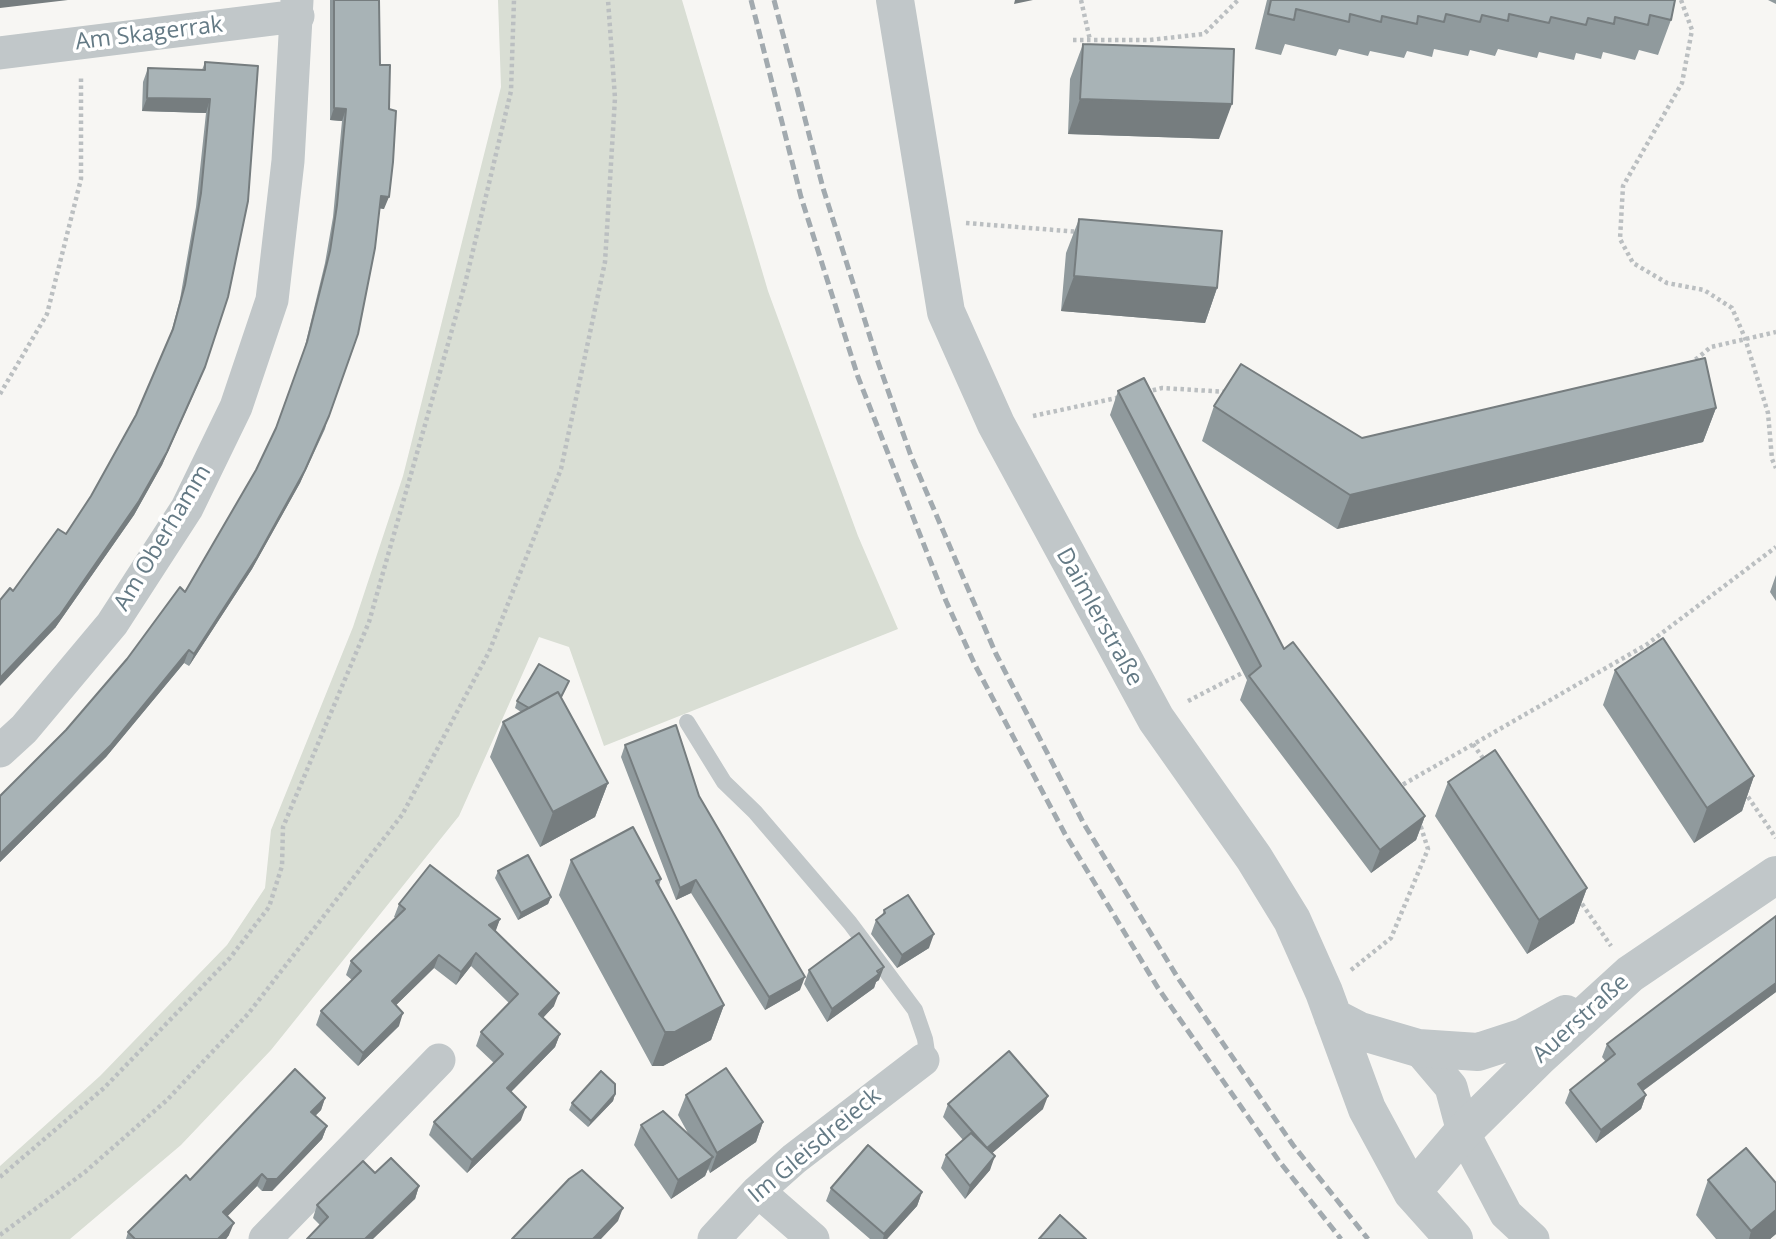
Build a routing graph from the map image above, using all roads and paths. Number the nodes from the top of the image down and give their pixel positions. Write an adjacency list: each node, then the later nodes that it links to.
1 (514, 0): 46 (path)
2 (608, 0): 49 (path)
3 (895, 0): 12 (street, Daimlerstraße)
4 (1081, 0): 9 (path)
5 (1238, 0): 9 (path)
6 (1681, 0): 15 (path)
7 (298, 8): 10 (street, Am Skagerrak); 30 (street, Am Oberhamm)
8 (1073, 40): 9 (path)
9 (1090, 40)
10 (81, 43): 11 (street, Am Skagerrak); 18 (path)
11 (0, 52)
12 (931, 220): 13 (path); 21 (street, Daimlerstraße)
13 (1094, 233)
14 (1776, 332): 15 (path)
15 (1745, 338): 16 (path); 22 (path)
16 (1684, 371)
17 (1242, 393): 19 (path)
18 (0, 394)
19 (1136, 394)
20 (1124, 397): 21 (path)
21 (996, 424): 27 (street, Daimlerstraße)
22 (1776, 468)
23 (1776, 547): 24 (path)
24 (1646, 645): 25 (path); 29 (path)
25 (1654, 656)
26 (1259, 666): 27 (path)
27 (1156, 719): 41 (street, Daimlerstraße)
28 (687, 722): 44 (lane)
29 (1473, 744): 31 (path); 34 (path)
30 (0, 751)
31 (1489, 767)
32 (1390, 778): 34 (path)
33 (1738, 781): 37 (path)
34 (1397, 787): 35 (path)
35 (1403, 796)
36 (1416, 816): 41 (path)
37 (1776, 838)
38 (1776, 875): 40 (street, Auerstraße)
39 (1575, 893): 40 (path)
40 (1630, 974): 42 (street); 45 (street, Auerstraße)
41 (1328, 1004): 42 (street); 48 (street, Daimlerstraße)
42 (1418, 1048): 45 (street)
43 (439, 1060): 50 (street)
44 (923, 1060): 47 (street, Im Gleisdreieck)
45 (1463, 1132): 48 (street, Auerstraße); 54 (street)
46 (0, 1177)
47 (758, 1191): 51 (street, Im Gleisdreieck); 52 (street)
48 (1412, 1192): 53 (street, Daimlerstraße)
49 (0, 1235)
50 (265, 1239)
51 (714, 1239)
52 (813, 1239)
53 (1454, 1239)
54 (1533, 1239)

